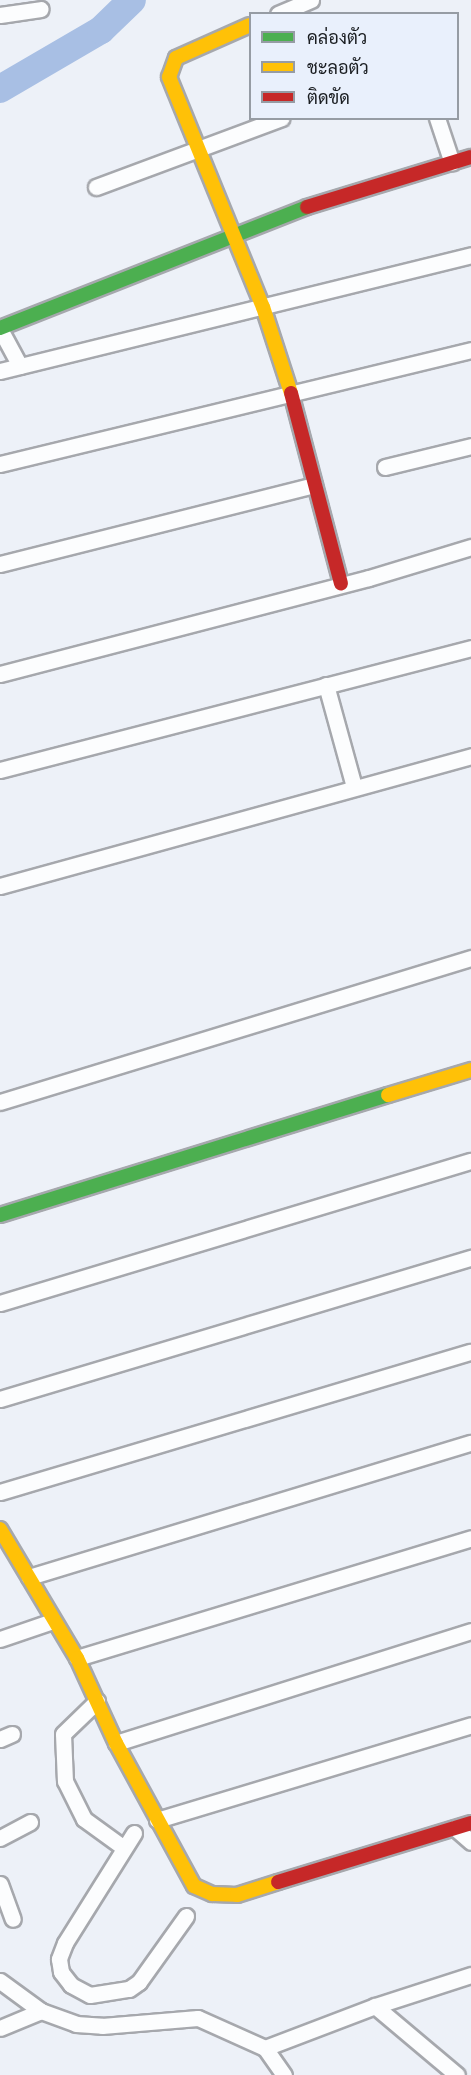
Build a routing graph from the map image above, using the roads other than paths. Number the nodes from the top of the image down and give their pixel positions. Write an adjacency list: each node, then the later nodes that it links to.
1 (311, 0): 3 (street)
2 (41, 9): 4 (street)
3 (283, 12)
4 (0, 15)
5 (249, 25): 8 (street)
6 (277, 120): 8 (street)
7 (438, 120): 10 (street)
8 (200, 150): 11 (street); 12 (street)
9 (471, 157): 10 (street)
10 (452, 163): 12 (street)
11 (96, 187)
12 (235, 235): 14 (street); 15 (street)
13 (471, 255): 14 (street)
14 (263, 307): 17 (street); 19 (street)
15 (0, 329): 17 (street)
16 (471, 350): 19 (street)
17 (20, 366): 18 (street)
18 (0, 371)
19 (292, 395): 21 (street); 23 (street)
20 (471, 446): 22 (street)
21 (0, 464)
22 (385, 467)
23 (314, 485): 25 (street); 26 (street)
24 (471, 547): 26 (street)
25 (0, 564)
26 (341, 584): 28 (street)
27 (471, 648): 29 (street)
28 (0, 674)
29 (326, 685): 31 (street); 32 (street)
30 (471, 756): 32 (street)
31 (0, 770)
32 (354, 787): 33 (street)
33 (0, 886)
34 (471, 958): 36 (street)
35 (471, 1070): 38 (street)
36 (0, 1102)
37 (471, 1161): 40 (street)
38 (0, 1215)
39 (471, 1258): 42 (street)
40 (0, 1303)
41 (471, 1352): 44 (street)
42 (0, 1399)
43 (471, 1443): 47 (street)
44 (0, 1492)
45 (0, 1529): 47 (street)
46 (471, 1538): 51 (street)
47 (29, 1577): 48 (street)
48 (53, 1621): 50 (street); 51 (street)
49 (471, 1631): 54 (street)
50 (0, 1639)
51 (77, 1658): 52 (street)
52 (97, 1701): 54 (street); 62 (street)
53 (471, 1725): 55 (street)
54 (116, 1743): 55 (street)
55 (157, 1820): 58 (street)
56 (30, 1822): 60 (street)
57 (471, 1823): 58 (street)
58 (455, 1828): 61 (street)
59 (134, 1833): 62 (street)
60 (0, 1838)
61 (471, 1842)
62 (124, 1848): 64 (street)
63 (0, 1884): 65 (street)
64 (186, 1916)
65 (14, 1919)
66 (471, 1976): 68 (street)
67 (6, 1985): 69 (street)
68 (375, 2006): 71 (street); 73 (street)
69 (41, 2011): 70 (street); 71 (street)
70 (0, 2028)
71 (265, 2048): 72 (street)
72 (284, 2075)
73 (457, 2075)

